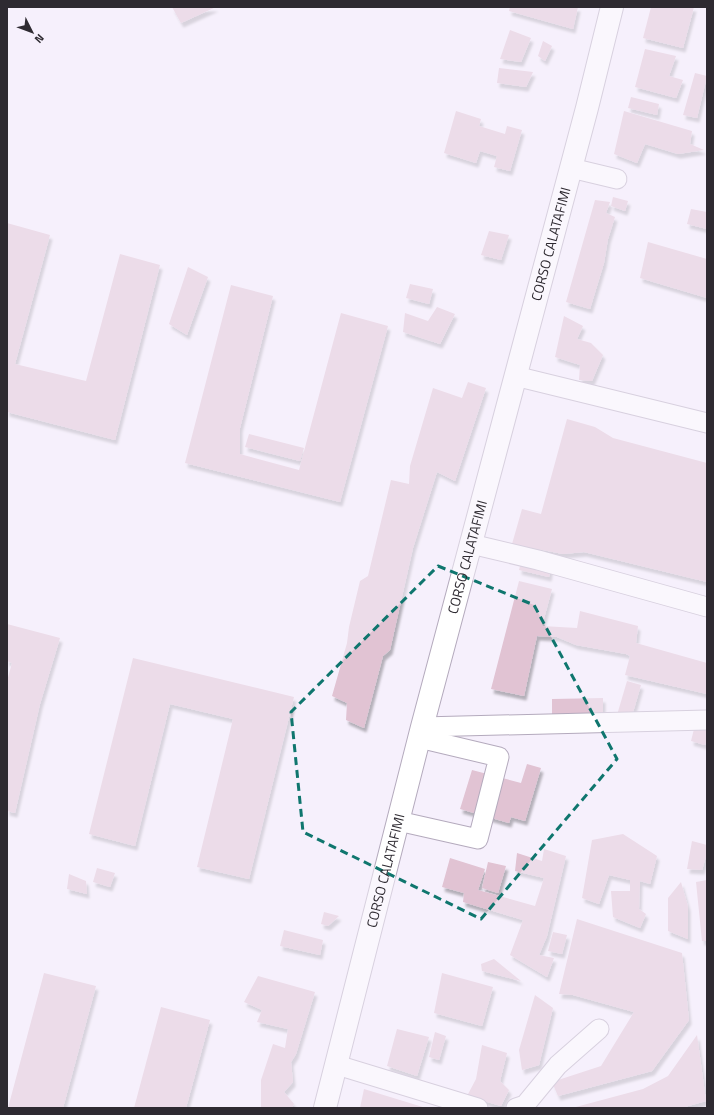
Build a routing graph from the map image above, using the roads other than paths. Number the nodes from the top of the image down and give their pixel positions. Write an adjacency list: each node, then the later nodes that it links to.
1 (612, 7): 2 (main road, CORSO CALATAFIMI)
2 (571, 168): 3 (street); 4 (main road, CORSO CALATAFIMI)
3 (617, 179)
4 (515, 376): 5 (street); 6 (main road, CORSO CALATAFIMI)
5 (707, 423)
6 (470, 544): 7 (street); 9 (main road, CORSO CALATAFIMI)
7 (707, 607)
8 (707, 720): 9 (street)
9 (421, 732): 10 (main road, CORSO CALATAFIMI); 10 (street)
10 (398, 821): 12 (main road, CORSO CALATAFIMI)
11 (600, 1029): 15 (street)
12 (337, 1065): 13 (main road, CORSO CALATAFIMI); 14 (street)
13 (325, 1108)
14 (478, 1108)
15 (516, 1108)

